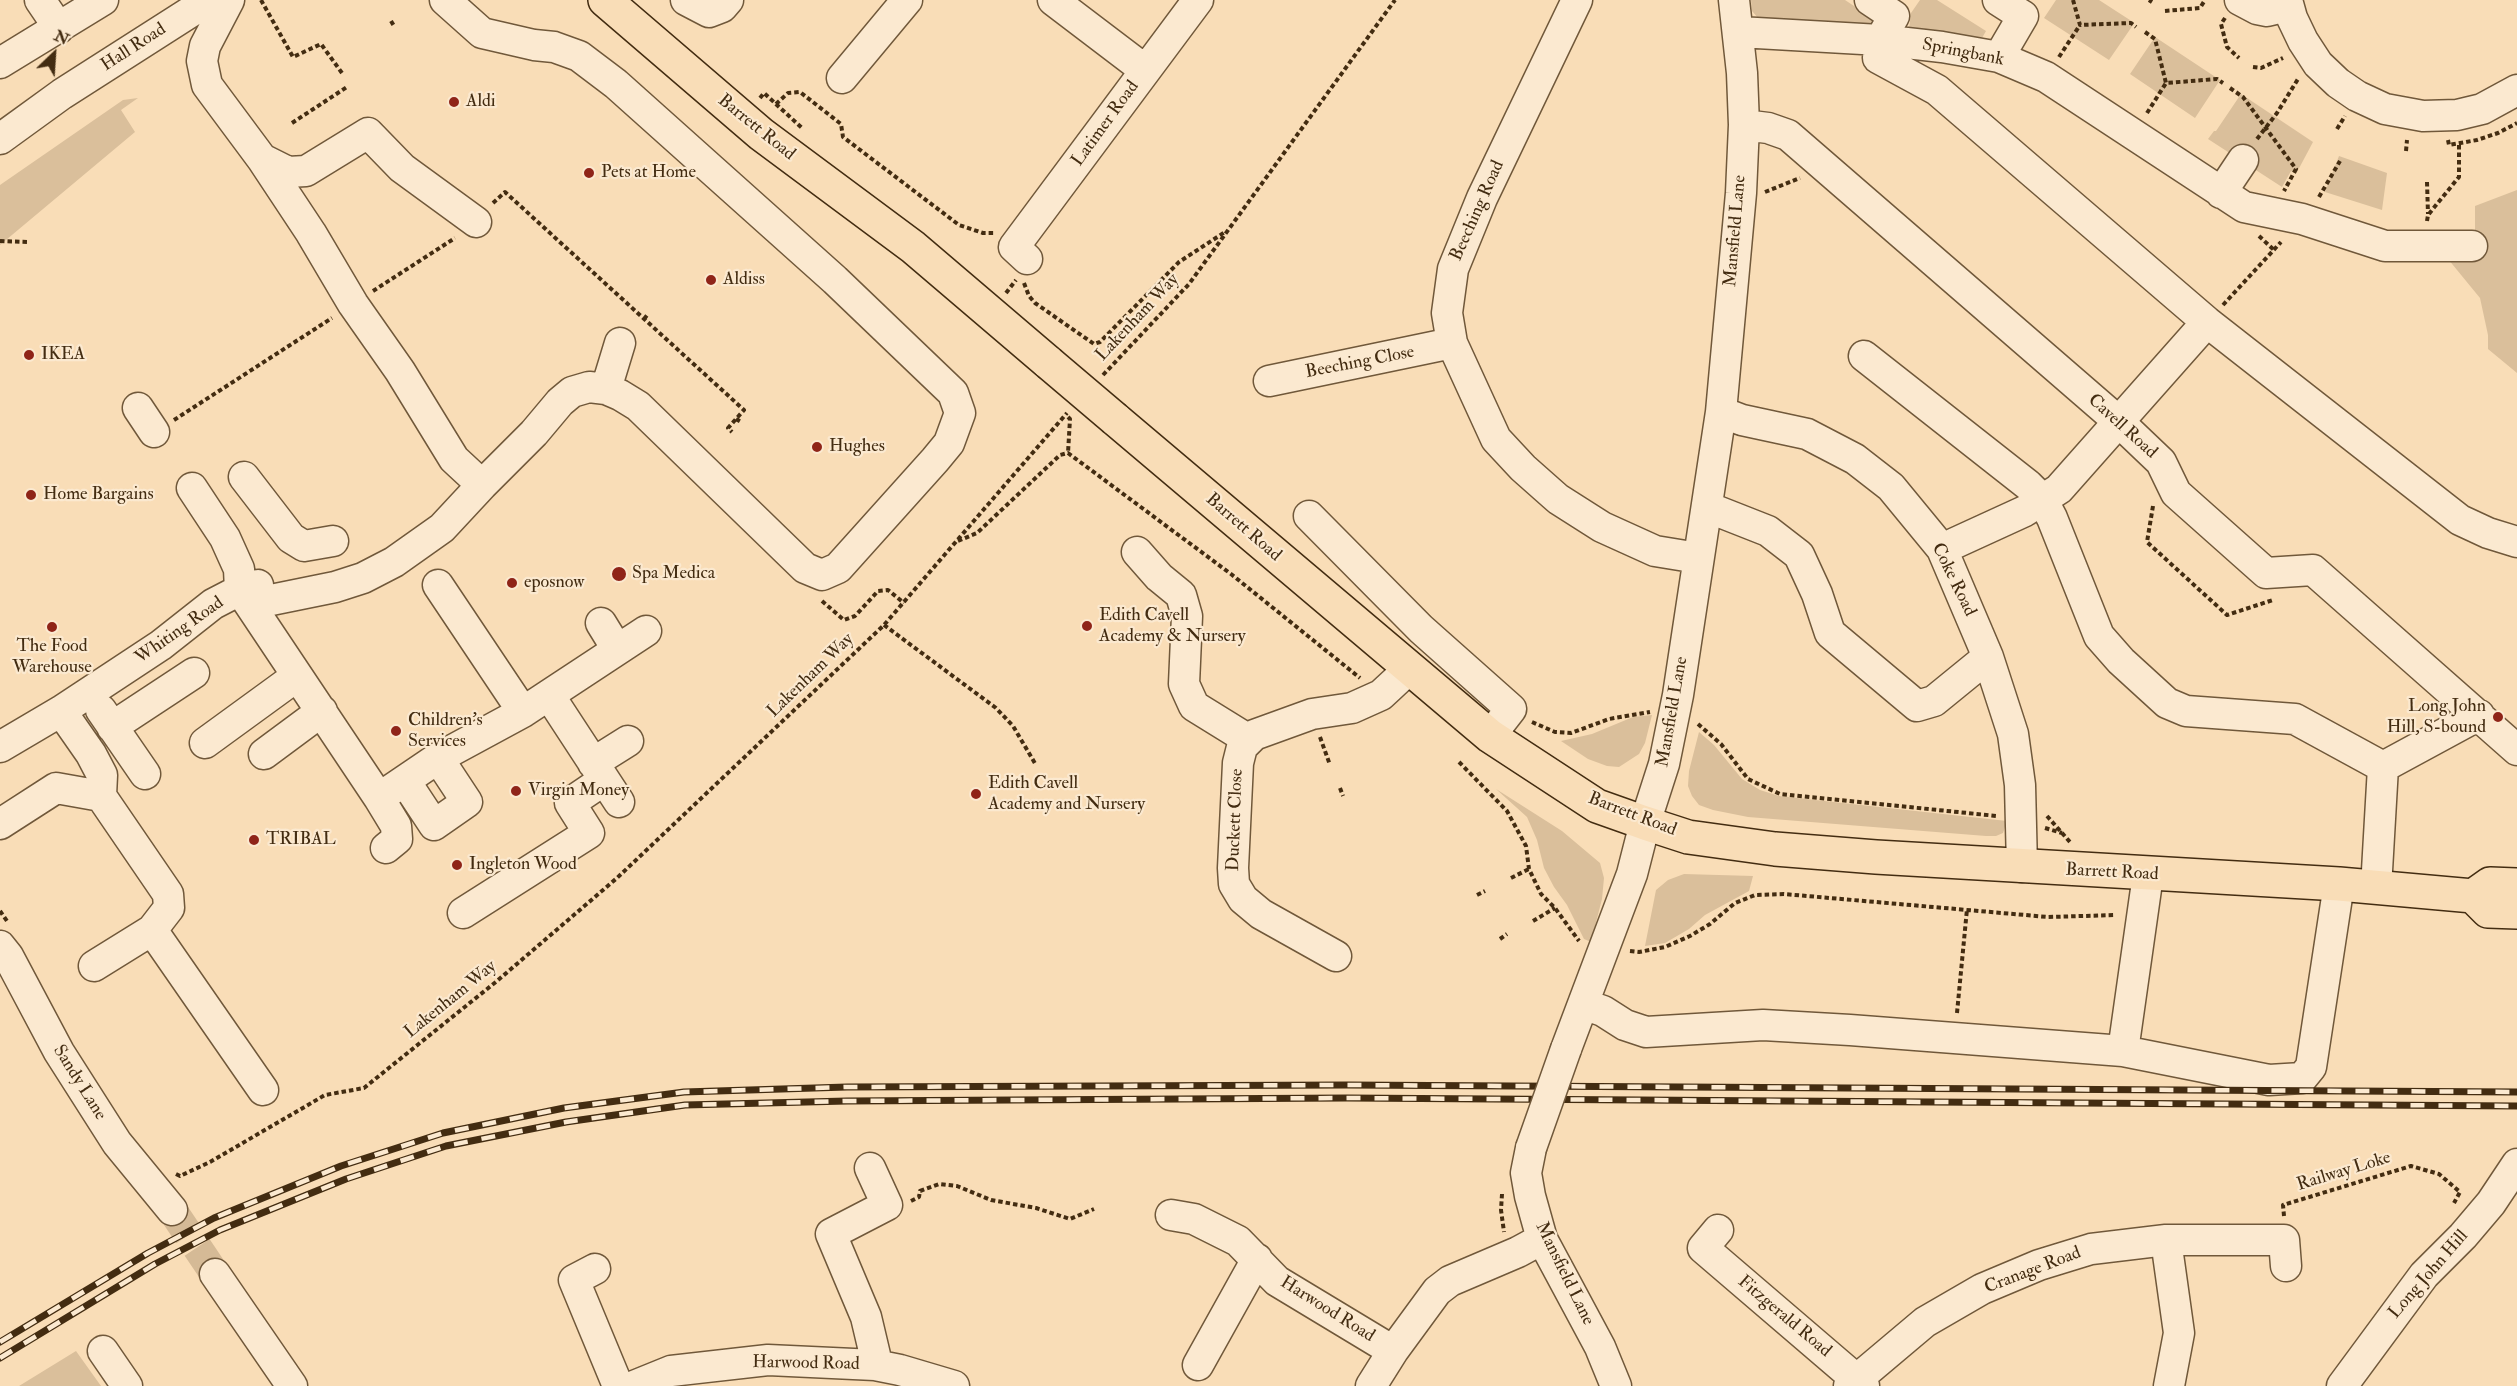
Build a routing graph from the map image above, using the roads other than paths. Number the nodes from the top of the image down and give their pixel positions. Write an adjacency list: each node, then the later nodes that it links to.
1 (40, 0): 19 (street)
2 (103, 0): 19 (street)
3 (209, 0): 28 (street, Hall Road)
4 (229, 0): 30 (street)
5 (445, 0): 41 (street)
6 (605, 0): 35 (highway, Barrett Road)
7 (636, 0): 35 (highway, Barrett Road)
8 (686, 0): 9 (street)
9 (728, 0)
10 (907, 0): 25 (street)
11 (1053, 0): 24 (street)
12 (1198, 0): 24 (street, Latimer Road)
13 (1577, 0): 38 (street, Beeching Road)
14 (1734, 0): 20 (street, Mansfield Lane)
15 (1870, 0): 21 (street)
16 (1998, 0): 22 (street)
17 (2287, 3): 18 (street); 26 (street)
18 (2235, 5)
19 (59, 28): 23 (street)
20 (1739, 32): 21 (street, Springbank); 27 (street, Mansfield Lane)
21 (1890, 41): 22 (street, Springbank); 36 (street)
22 (1999, 57): 31 (street, Springbank)
23 (0, 63)
24 (1145, 70): 33 (street, Latimer Road)
25 (843, 78)
26 (2517, 90)
27 (1744, 125): 43 (street, Mansfield Lane); 44 (street, Cavell Road)
28 (0, 139)
29 (2248, 152): 31 (street)
30 (262, 159): 32 (street); 47 (street)
31 (2221, 193): 34 (street, Springbank)
32 (476, 222)
33 (1013, 246)
34 (2472, 246)
35 (913, 248): 63 (highway, Barrett Road, bridge)
36 (2207, 322): 44 (street); 53 (street)
37 (621, 343): 41 (street)
38 (1452, 343): 40 (street, Beeching Close); 56 (street, Beeching Road)
39 (1864, 357): 49 (street)
40 (1269, 381)
41 (606, 389): 47 (street)
42 (138, 408): 45 (street)
43 (1721, 412): 50 (street, Mansfield Lane); 54 (street, Coke Road)
44 (2118, 421): 49 (street); 71 (street, Cavell Road)
45 (154, 432)
46 (244, 477): 52 (street)
47 (482, 485): 58 (street)
48 (192, 488): 58 (street)
49 (2042, 499): 54 (street); 81 (street)
50 (1707, 507): 56 (street, Mansfield Lane); 62 (street)
51 (1309, 516): 73 (street)
52 (333, 542)
53 (2517, 542)
54 (1942, 549): 62 (street, Coke Road)
55 (1137, 552): 74 (street)
56 (1698, 558): 87 (street, Mansfield Lane)
57 (438, 585): 70 (street)
58 (240, 591): 65 (street, Whiting Road); 66 (street, Whiting Road)
59 (601, 623): 61 (street)
60 (646, 631): 61 (street)
61 (617, 649): 67 (street)
62 (1988, 657): 90 (street, Coke Road)
63 (1409, 669): 73 (highway, Barrett Road); 74 (street)
64 (194, 673): 72 (street)
65 (297, 676): 69 (street, Whiting Road); 76 (street)
66 (89, 693): 68 (street, Whiting Road); 72 (street)
67 (549, 695): 70 (street); 84 (street)
68 (61, 711): 77 (street, Whiting Road); 85 (street)
69 (322, 711): 79 (street); 86 (street, Whiting Road)
70 (523, 712): 80 (street)
71 (2479, 715): 78 (street, Cavell Road); 81 (street)
72 (112, 727): 82 (street)
73 (1490, 736): 87 (highway, Barrett Road)
74 (1249, 740): 100 (street, Duckett Close)
75 (628, 741): 84 (street)
76 (205, 743)
77 (0, 747)
78 (2517, 750)
79 (264, 754)
80 (438, 758): 83 (street); 83 (street)
81 (2383, 767): 94 (street)
82 (145, 774)
83 (405, 781): 86 (street)
84 (605, 782): 97 (street)
85 (101, 796): 88 (street); 98 (street)
86 (380, 798): 89 (street, Whiting Road)
87 (1645, 823): 90 (highway, Barrett Road); 102 (street, Mansfield Lane)
88 (0, 824)
89 (392, 843)
90 (2022, 867): 91 (highway, Barrett Road)
91 (2148, 875): 92 (highway, Barrett Road); 103 (street)
92 (2339, 884): 94 (highway, Barrett Road); 103 (street)
93 (2517, 885): 95 (highway, Barrett Road)
94 (2376, 888): 95 (highway, Barrett Road)
95 (2473, 896): 96 (highway, Barrett Road)
96 (2517, 912)
97 (463, 913)
98 (152, 930): 101 (street); 104 (street)
99 (0, 946): 107 (street, Sandy Lane)
100 (1336, 956)
101 (94, 966)
102 (1583, 1004): 103 (street); 109 (street, Mansfield Lane, bridge)
103 (2123, 1051)
104 (263, 1090)
105 (2517, 1164): 129 (street, Long John Hill)
106 (870, 1168): 118 (street, Harwood Road)
107 (172, 1210)
108 (1171, 1215): 113 (street, Harwood Road)
109 (1542, 1239): 116 (street, Harwood Road); 127 (street, Mansfield Lane)
110 (2166, 1240): 111 (street, Cranage Road); 120 (street, Cranage Road); 128 (street)
111 (2284, 1241)
112 (1703, 1247): 120 (street, Fitzgerald Road)
113 (1257, 1259): 116 (street, Harwood Road); 119 (street)
114 (595, 1269): 123 (street)
115 (215, 1274): 122 (street)
116 (1393, 1350): 126 (street, Harwood Road)
117 (103, 1351): 121 (street)
118 (875, 1365): 124 (street, Harwood Road); 125 (street, Harwood Road)
119 (1198, 1365)
120 (1856, 1384)
121 (127, 1386)
122 (292, 1386)
123 (618, 1386)
124 (634, 1386)
125 (954, 1386)
126 (1371, 1386)
127 (1616, 1386)
128 (2169, 1386)
129 (2343, 1386)

